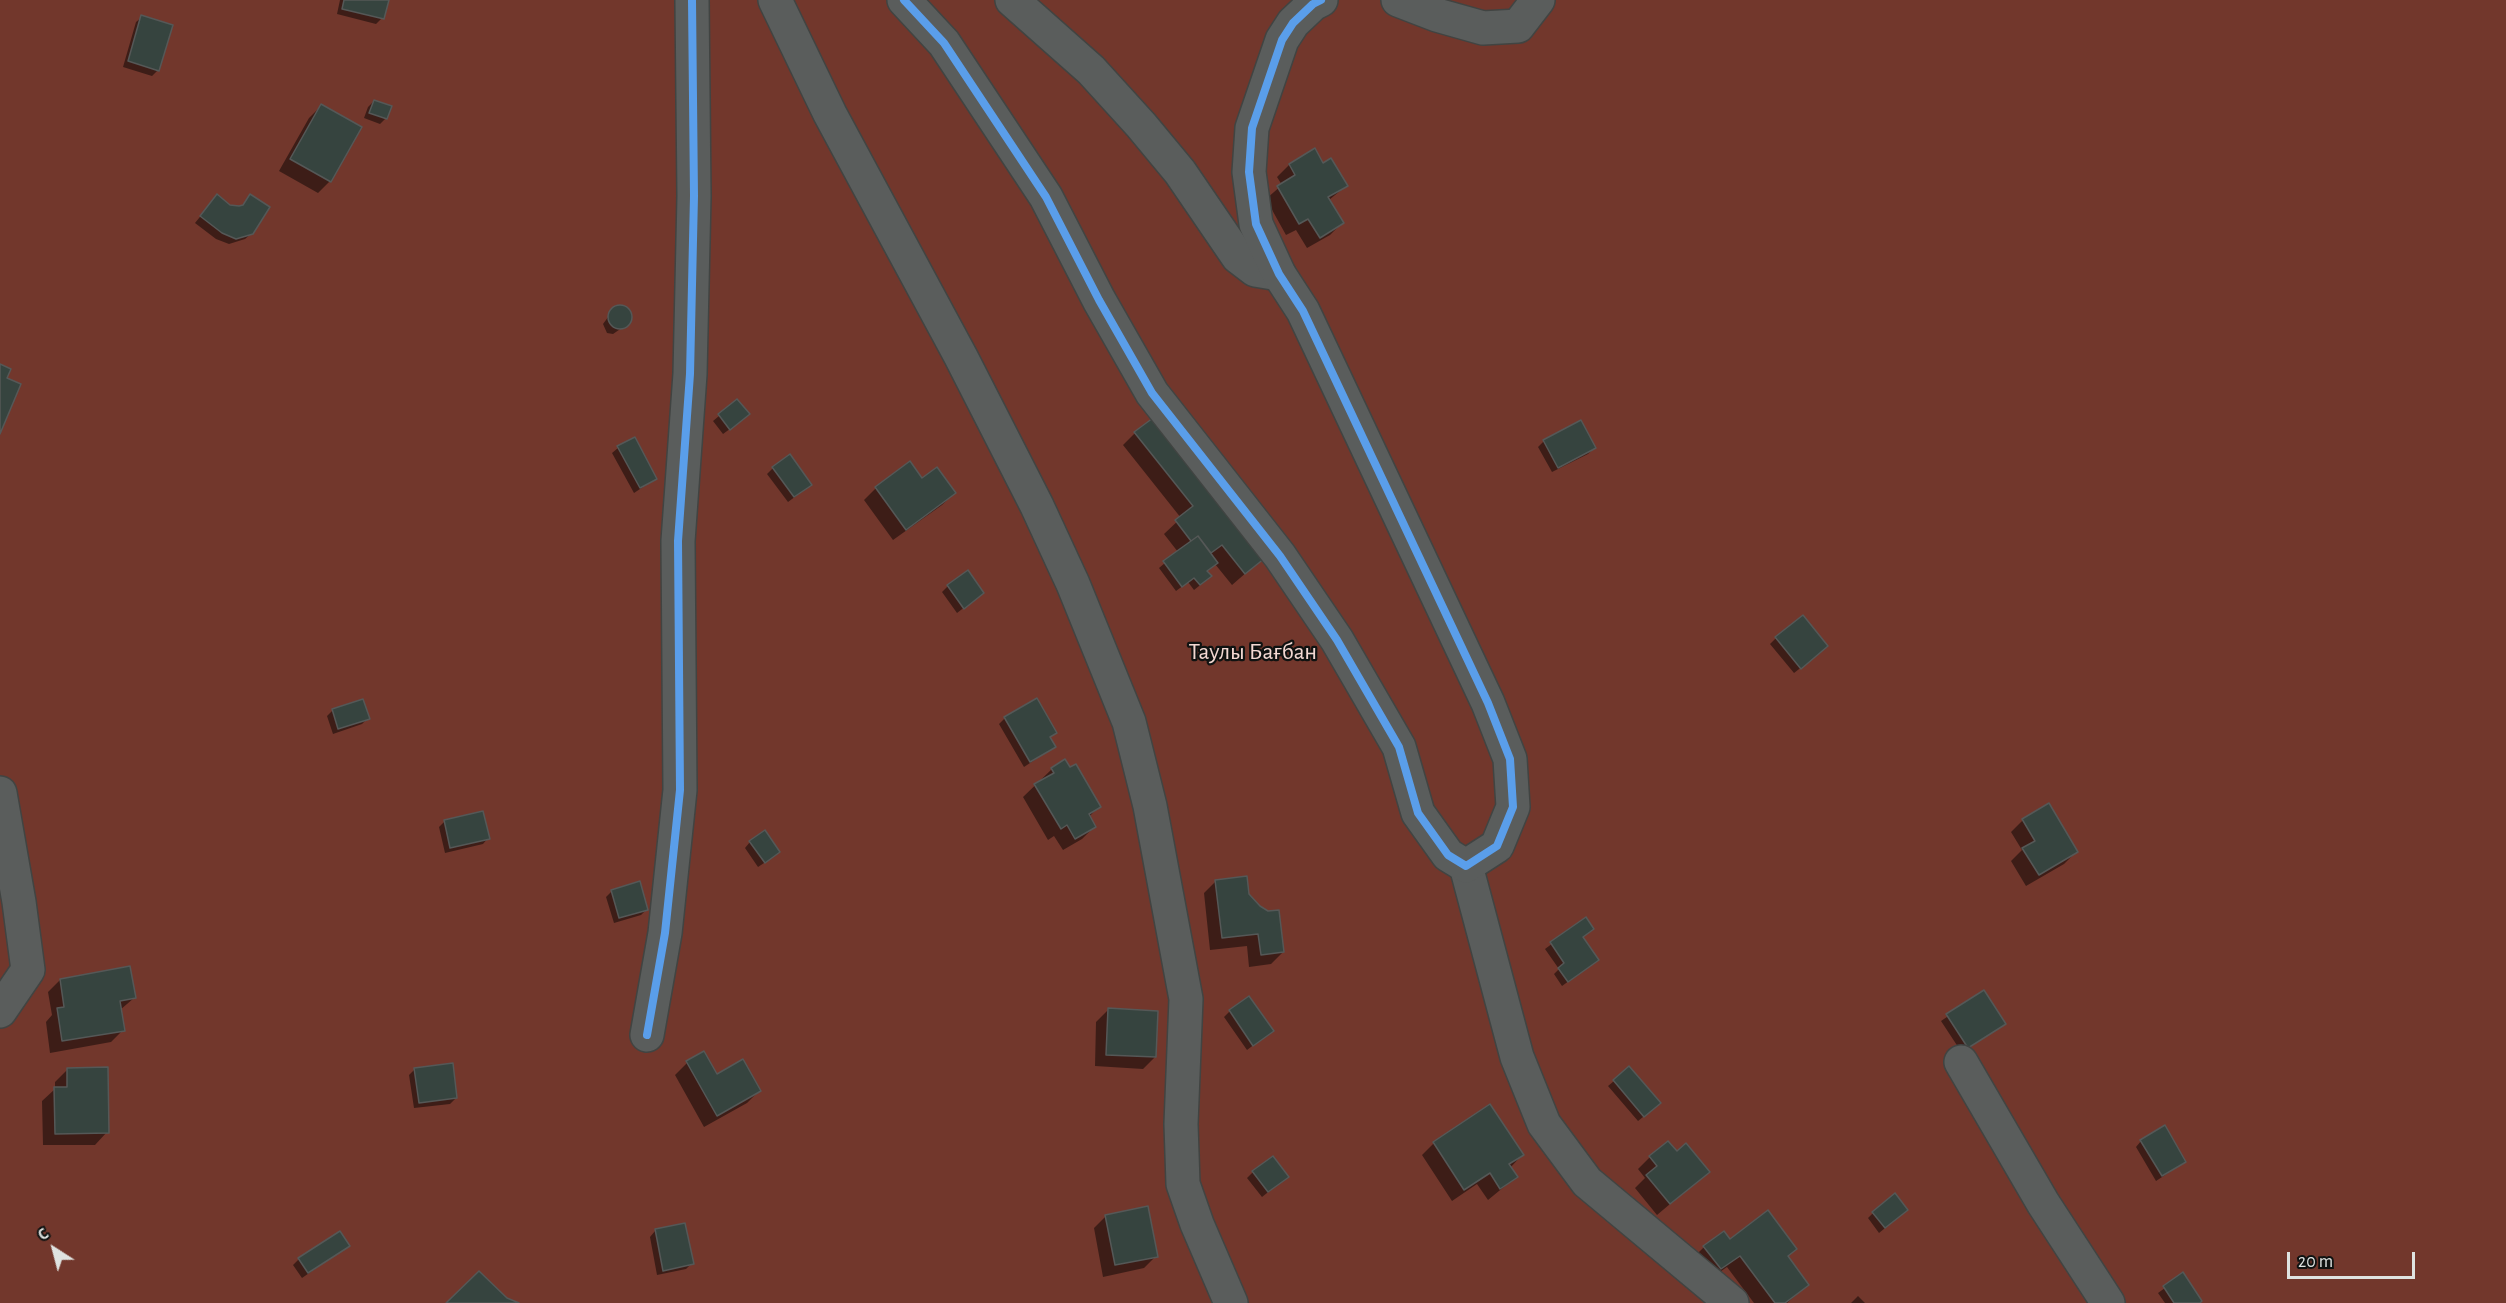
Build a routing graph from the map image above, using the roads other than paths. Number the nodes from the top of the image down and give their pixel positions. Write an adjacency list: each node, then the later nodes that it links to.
1 (692, 0): 12 (street)
2 (775, 0): 14 (street)
3 (904, 0): 10 (street)
4 (1012, 0): 8 (street)
5 (1321, 0): 8 (street)
6 (1398, 0): 7 (street)
7 (1538, 0)
8 (1279, 274): 10 (street)
9 (0, 793): 11 (street)
10 (1466, 866): 15 (street)
11 (0, 1011)
12 (647, 1035)
13 (1962, 1062): 16 (street)
14 (1230, 1303)
15 (1732, 1303)
16 (2108, 1303)

